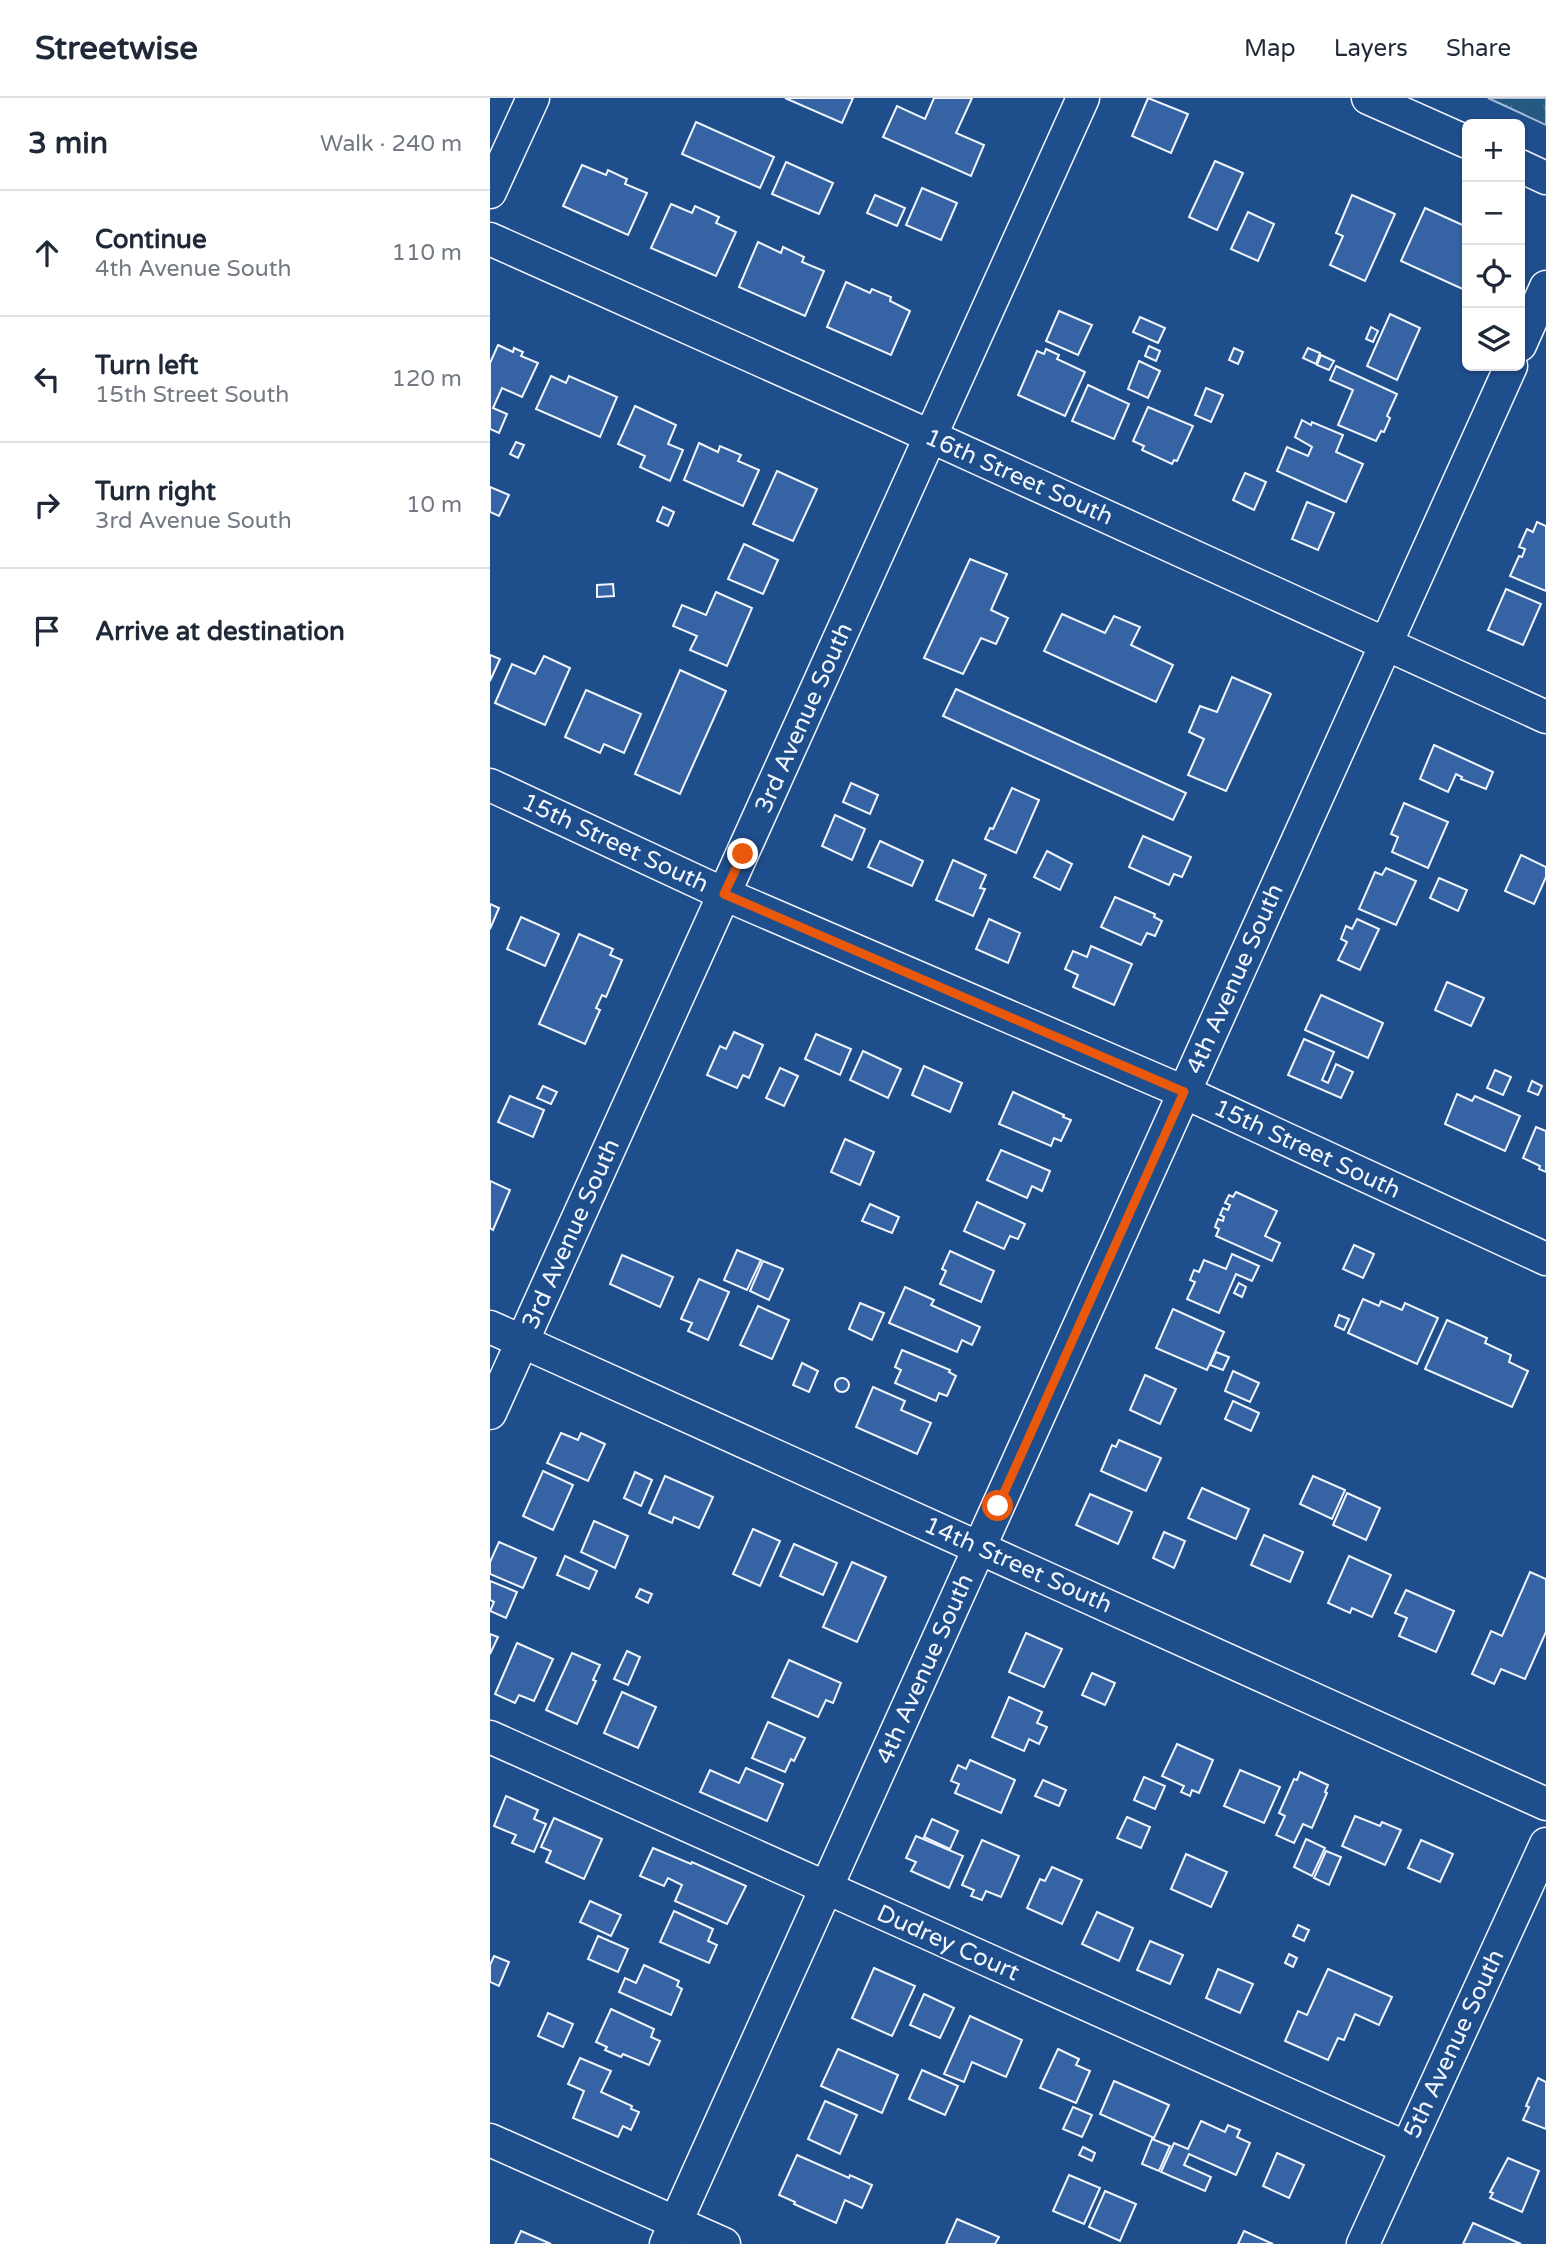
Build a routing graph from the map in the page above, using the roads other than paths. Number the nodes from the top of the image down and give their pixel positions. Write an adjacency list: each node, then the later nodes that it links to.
1 (533, 98): 7 (street)
2 (1083, 98): 12 (street, 3rd Avenue South)
3 (1368, 98): 4 (street)
4 (1462, 140)
5 (1525, 168): 6 (street)
6 (1546, 178)
7 (490, 191)
8 (490, 239): 12 (street, 16th Street South)
9 (1546, 287): 10 (street)
10 (1525, 334)
11 (1509, 371): 13 (street, 4th Avenue South)
12 (930, 436): 13 (street, 16th Street South); 16 (street, 3rd Avenue South)
13 (1386, 643): 14 (street, 16th Street South); 17 (street, 4th Avenue South)
14 (1546, 717)
15 (490, 785): 16 (street, 15th Street South)
16 (724, 894): 17 (street, 15th Street South); 20 (street, 3rd Avenue South)
17 (1184, 1092): 18 (street, 15th Street South); 22 (street, 4th Avenue South)
18 (1546, 1259)
19 (490, 1327): 20 (street, 14th Street South)
20 (523, 1342): 21 (street, 3rd Avenue South); 22 (street, 14th Street South)
21 (490, 1413)
22 (980, 1547): 24 (street, 14th Street South); 26 (street, 4th Avenue South)
23 (490, 1737): 26 (street, Dudrey Court)
24 (1546, 1804)
25 (1546, 1844): 28 (street, 5th Avenue South)
26 (826, 1888): 28 (street, Dudrey Court); 29 (street, 4th Avenue South)
27 (490, 2140): 29 (street)
28 (1407, 2148): 31 (street, 5th Avenue South)
29 (671, 2233): 30 (street)
30 (724, 2244)
31 (1363, 2244)

